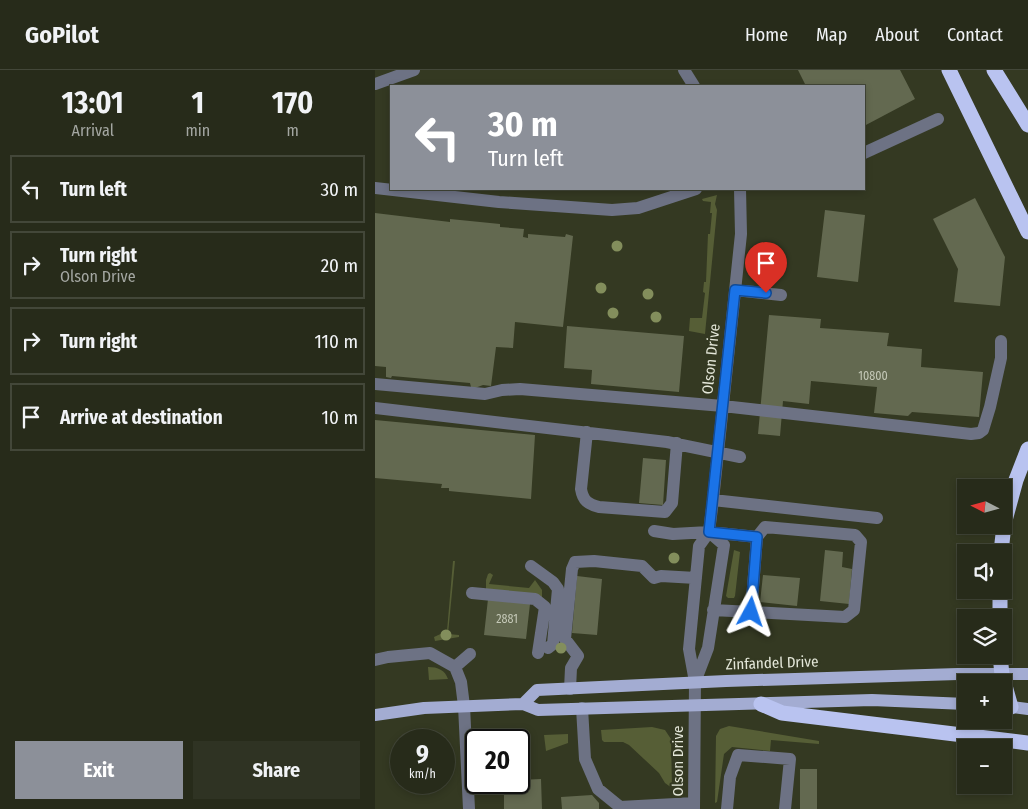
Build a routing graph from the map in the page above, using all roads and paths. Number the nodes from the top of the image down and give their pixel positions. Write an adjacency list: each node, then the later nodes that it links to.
1 (397, 70): 6 (street)
2 (414, 70): 6 (street)
3 (684, 70): 7 (street)
4 (949, 70): 16 (highway)
5 (994, 70): 9 (highway)
6 (380, 82)
7 (693, 85)
8 (938, 119): 10 (street)
9 (1028, 125)
10 (865, 154)
11 (375, 188): 12 (street)
12 (390, 190)
13 (393, 190): 14 (street)
14 (693, 190)
15 (740, 190): 17 (street, Olson Drive)
16 (1028, 232)
17 (735, 290): 18 (street); 21 (street, Olson Drive)
18 (781, 294)
19 (1001, 341): 21 (street)
20 (375, 384): 21 (street)
21 (723, 406): 26 (street, Olson Drive)
22 (375, 408): 23 (street)
23 (587, 432): 24 (street); 24 (street)
24 (677, 443): 26 (street)
25 (1028, 449): 28 (highway)
26 (718, 454): 27 (street); 29 (street, Olson Drive)
27 (740, 458)
28 (1013, 491)
29 (713, 500): 30 (street); 32 (street, Olson Drive)
30 (877, 518)
31 (654, 531): 32 (street)
32 (709, 532): 33 (street); 35 (street, Olson Drive); 37 (street, Olson Drive)
33 (757, 537): 38 (street); 38 (street)
34 (531, 566): 36 (street)
35 (696, 578): 45 (street, Olson Drive); 46 (street)
36 (473, 593)
37 (713, 610): 38 (street); 45 (street, Olson Drive)
38 (751, 612)
39 (470, 654): 41 (street)
40 (375, 660): 41 (street)
41 (455, 666): 51 (street)
42 (957, 674): 45 (main road, Zinfandel Drive)
43 (1028, 674): 44 (main road, Zinfandel Drive)
44 (1012, 675)
45 (695, 682): 46 (main road, Zinfandel Drive); 50 (street, Olson Drive)
46 (570, 689): 47 (main road, Zinfandel Drive)
47 (523, 704): 51 (main road); 53 (main road)
48 (761, 704): 49 (main road); 50 (main road); 56 (highway)
49 (957, 704)
50 (695, 705): 53 (main road); 57 (street, Olson Drive)
51 (464, 706): 55 (main road); 58 (street)
52 (1012, 706): 54 (main road)
53 (582, 708): 57 (street)
54 (1028, 708)
55 (375, 715)
56 (1028, 743)
57 (694, 806)
58 (469, 809)
59 (727, 809): 60 (street)
60 (785, 809)

